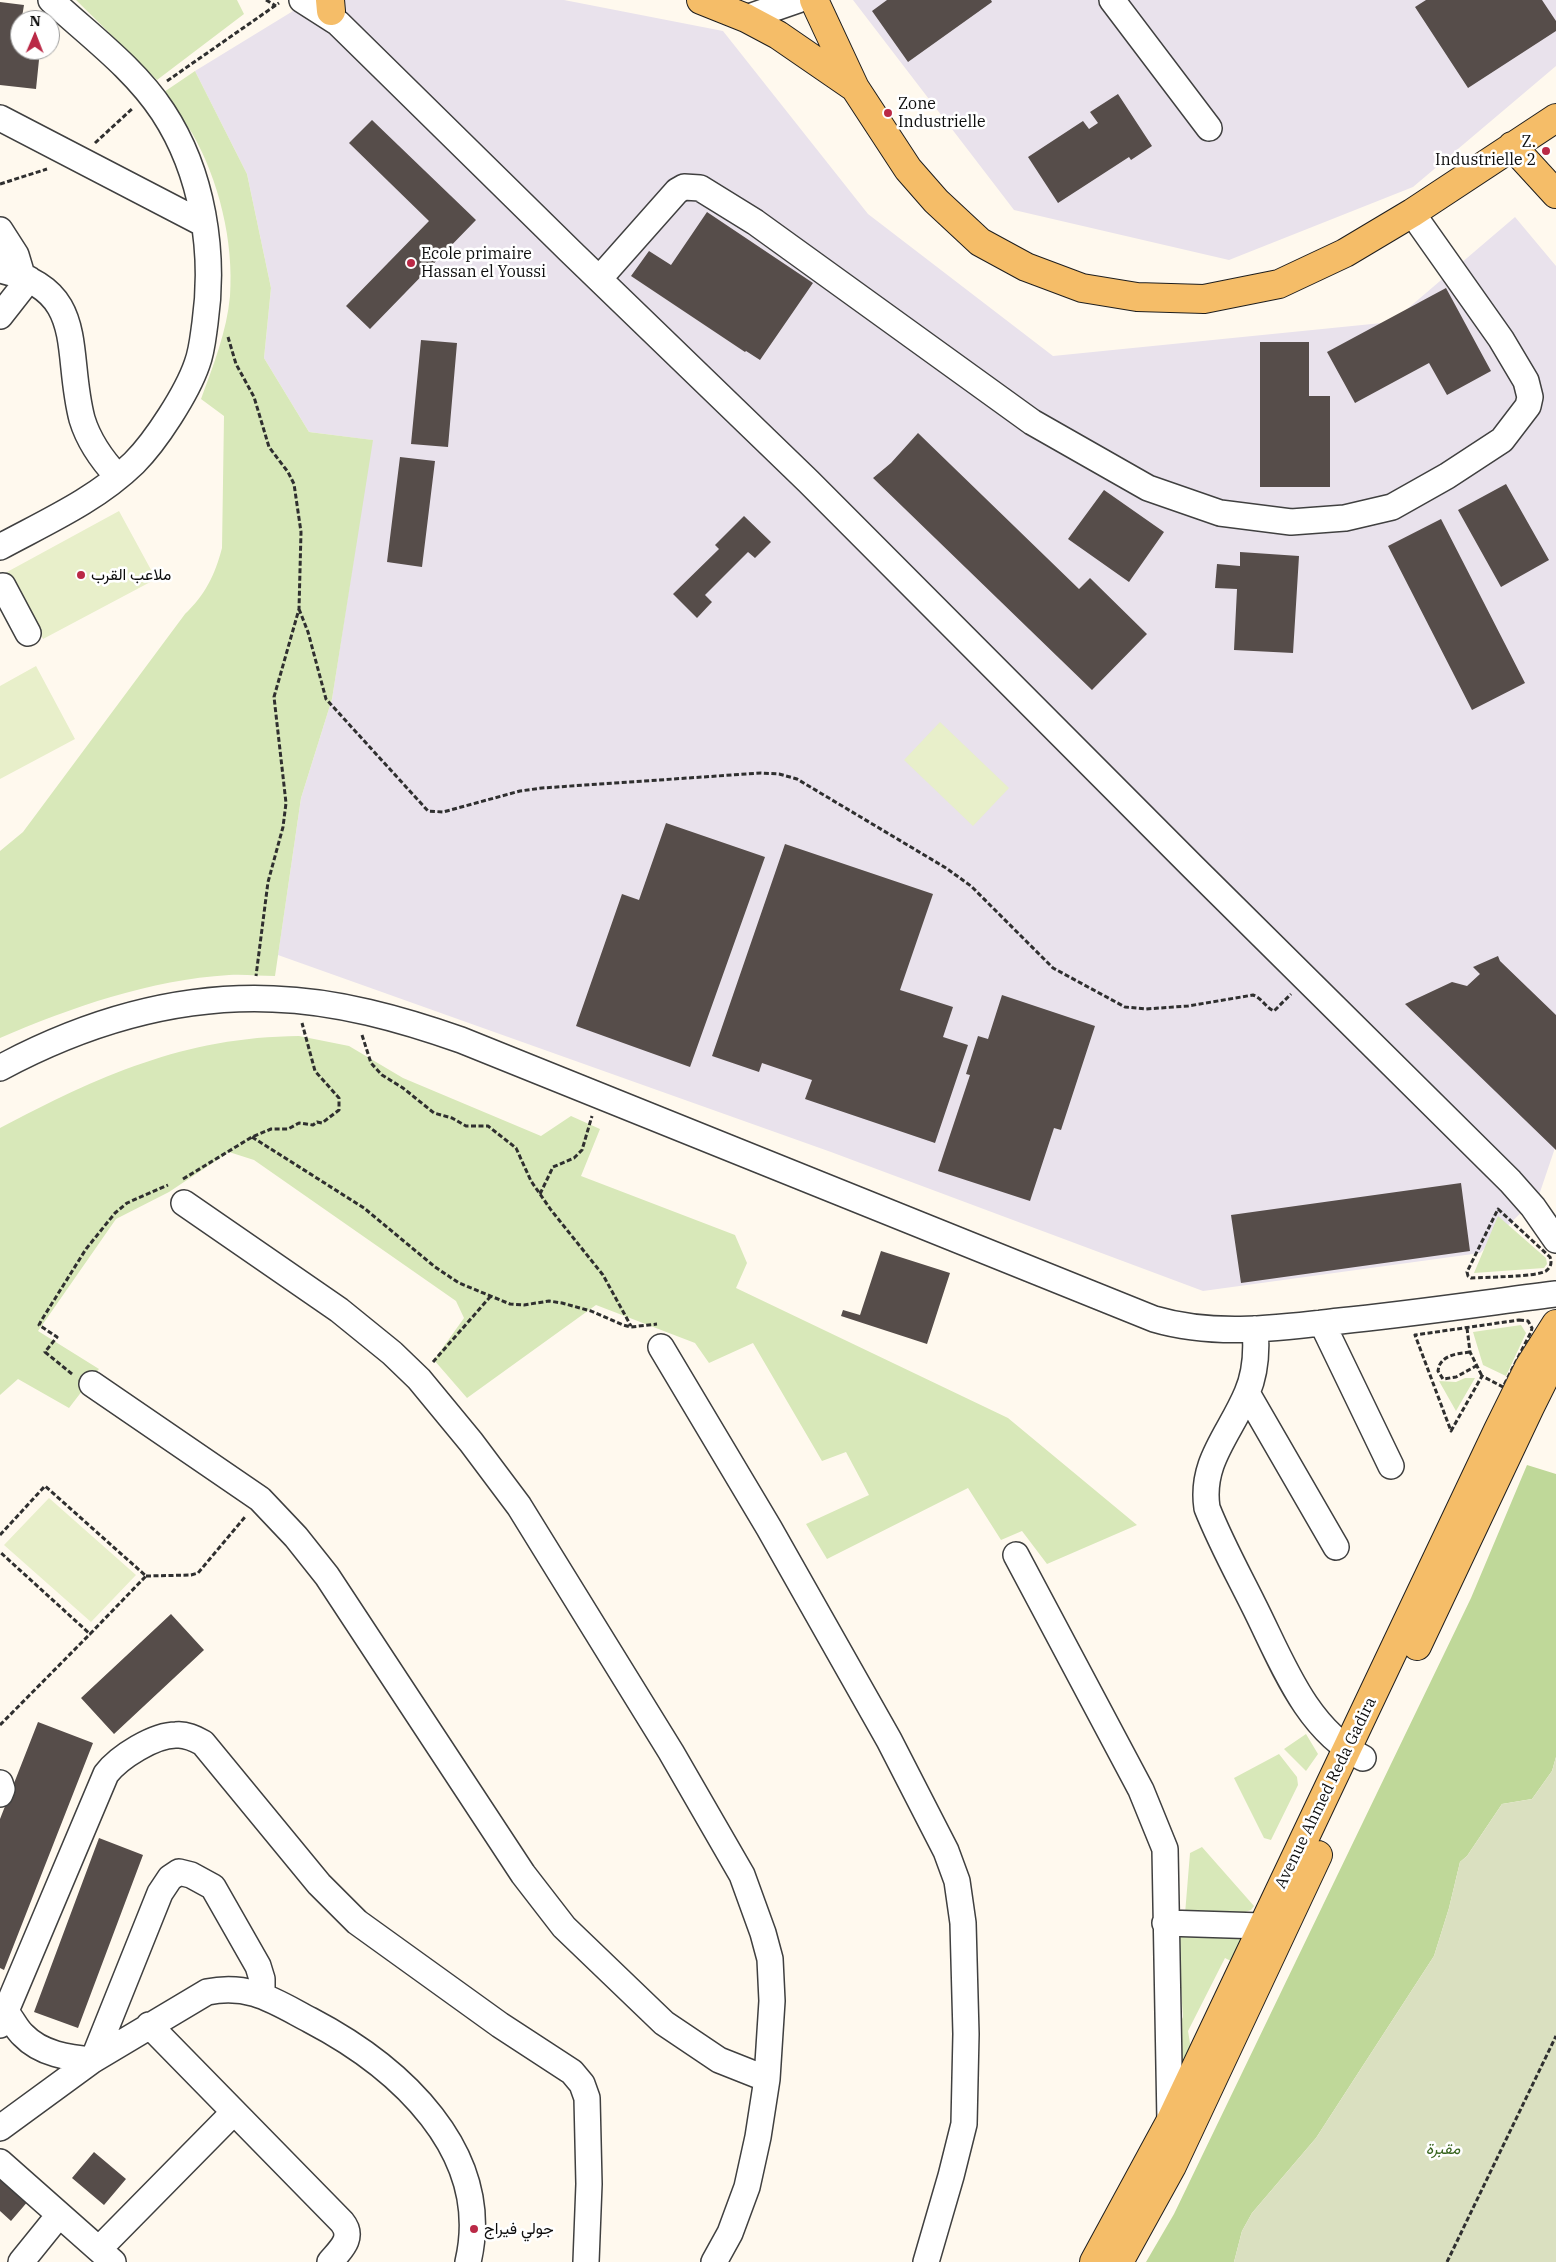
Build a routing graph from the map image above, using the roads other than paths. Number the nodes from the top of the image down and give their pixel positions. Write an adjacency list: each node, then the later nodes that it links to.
1 (51, 0): 16 (street)
2 (302, 0): 7 (street)
3 (701, 0): 8 (main road)
4 (798, 0): 8 (street)
5 (814, 0): 9 (main road)
6 (1112, 0): 12 (street)
7 (331, 8): 19 (street)
8 (746, 18): 9 (main road)
9 (855, 88): 15 (main road)
10 (0, 118): 16 (street)
11 (1556, 118): 13 (main road)
12 (1209, 128)
13 (1512, 146): 14 (main road); 15 (main road)
14 (1556, 194)
15 (1412, 213): 19 (street)
16 (204, 224): 21 (street)
17 (0, 230): 18 (street)
18 (13, 266): 20 (street); 21 (street)
19 (599, 279): 26 (street)
20 (0, 316)
21 (118, 478): 22 (street)
22 (0, 547)
23 (3, 586): 24 (street)
24 (16, 624)
25 (0, 1068): 33 (street)
26 (1510, 1180): 28 (street); 29 (street)
27 (184, 1203): 50 (street)
28 (1556, 1210)
29 (1556, 1240)
30 (1556, 1294): 31 (street)
31 (1322, 1323): 33 (street); 38 (street)
32 (1556, 1324): 41 (main road, Avenue Ahmed Reda Gadira)
33 (1255, 1329): 37 (street)
34 (661, 1347): 62 (street)
35 (1556, 1361): 41 (main road, Avenue Ahmed Reda Gadira)
36 (92, 1384): 50 (street)
37 (1247, 1394): 39 (street); 41 (street)
38 (1391, 1466)
39 (1336, 1547)
40 (1016, 1555): 44 (street)
41 (1355, 1754): 45 (main road, Avenue Ahmed Reda Gadira); 64 (main road, Avenue Ahmed Reda Gadira)
42 (0, 1783): 43 (street)
43 (0, 1794)
44 (1165, 1922): 45 (street); 52 (street)
45 (1262, 1926): 52 (main road, Avenue Ahmed Reda Gadira)
46 (262, 1994): 48 (street); 49 (street); 59 (street)
47 (2, 2015): 49 (street); 60 (street)
48 (150, 2025): 49 (street); 51 (street)
49 (93, 2060): 53 (street)
50 (767, 2079): 61 (street)
51 (234, 2112): 56 (street); 58 (street)
52 (1170, 2122): 63 (main road, Avenue Ahmed Reda Gadira)
53 (0, 2128)
54 (0, 2162): 55 (street)
55 (59, 2215): 56 (street); 57 (street)
56 (106, 2256)
57 (21, 2262)
58 (330, 2262)
59 (468, 2262)
60 (586, 2262)
61 (714, 2262)
62 (926, 2262)
63 (1094, 2262)
64 (1119, 2262)

